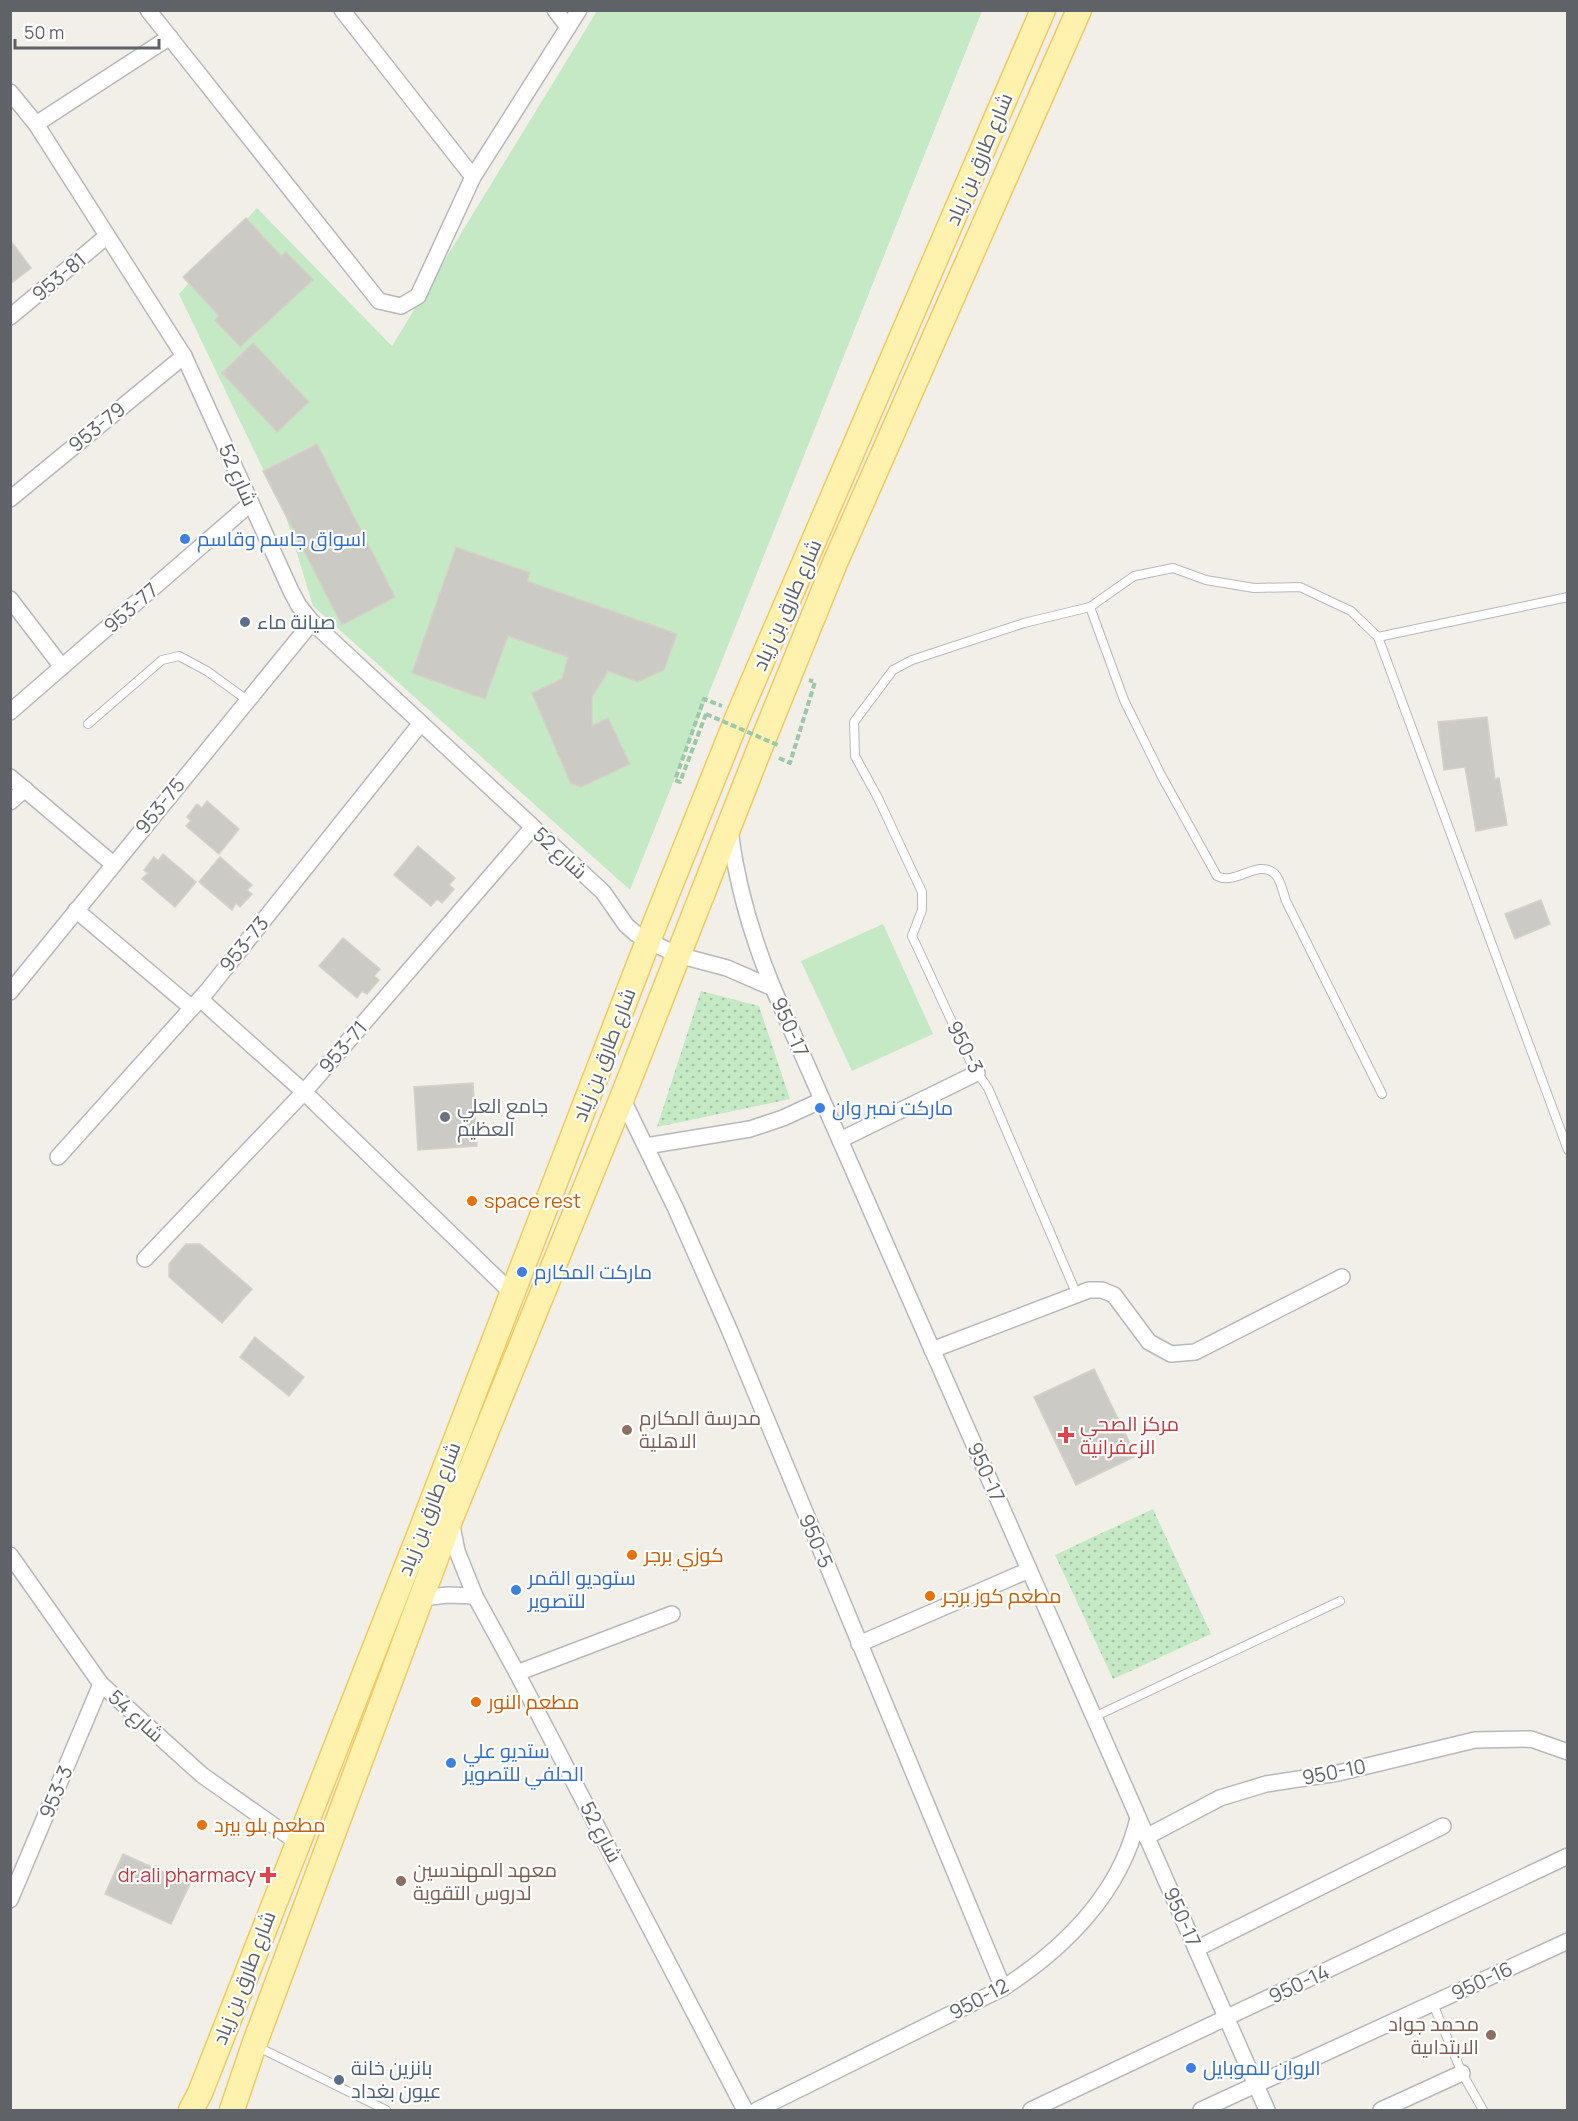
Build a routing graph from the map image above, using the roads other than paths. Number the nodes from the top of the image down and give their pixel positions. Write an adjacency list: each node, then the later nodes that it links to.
1 (148, 10): 8 (street)
2 (342, 10): 11 (street)
3 (555, 10): 7 (street)
4 (579, 10): 7 (street)
5 (1044, 10): 34 (main road, شارع طارق بن زياد)
6 (1079, 10): 30 (main road, شارع طارق بن زياد)
7 (568, 27): 11 (street)
8 (170, 37): 10 (street); 11 (street)
9 (10, 92): 10 (street, شارع 52)
10 (36, 124): 12 (street, شارع 52)
11 (473, 177)
12 (107, 236): 13 (street, 953-81); 14 (street, شارع 52)
13 (10, 317)
14 (184, 356): 15 (street, 953-79); 16 (street, شارع 52)
15 (10, 499)
16 (251, 503): 20 (street, شارع 52); 22 (street, 953-77)
17 (1568, 597): 21 (lane)
18 (10, 599): 22 (street)
19 (1090, 607): 21 (lane); 39 (lane, 950-3); 41 (lane)
20 (312, 622): 23 (street, 953-75); 25 (street, شارع 52)
21 (1378, 637): 46 (lane)
22 (62, 667): 24 (street, 953-77)
23 (247, 700): 26 (lane); 32 (street, 953-75)
24 (10, 712)
25 (421, 723): 31 (street, شارع 52); 38 (street, 953-73)
26 (88, 724)
27 (10, 777): 28 (street)
28 (25, 789): 29 (street); 32 (street)
29 (10, 802)
30 (729, 825): 35 (main road, شارع طارق بن زياد); 36 (street, 950-17)
31 (533, 827): 34 (street, شارع 52); 40 (street, 953-71)
32 (113, 864): 33 (street, 953-75)
33 (76, 910): 37 (street, 953-75); 38 (street)
34 (648, 941): 35 (street, شارع 52); 50 (main road, شارع طارق بن زياد)
35 (678, 955): 36 (street, شارع 52); 42 (main road, شارع طارق بن زياد)
36 (773, 988): 43 (street, 950-17)
37 (10, 992)
38 (196, 1004): 40 (street); 47 (street, 953-73)
39 (978, 1073): 44 (street); 51 (lane, 950-3)
40 (304, 1092): 48 (street, 953-71); 50 (street)
41 (1382, 1094)
42 (622, 1098): 45 (street, 950-5); 53 (main road, شارع طارق بن زياد)
43 (822, 1100): 44 (street, 950-17); 45 (street)
44 (840, 1140): 52 (street, 950-17)
45 (646, 1146): 60 (street, 950-5)
46 (1568, 1150)
47 (58, 1157)
48 (145, 1259)
49 (1342, 1277): 51 (street)
50 (513, 1293): 68 (main road, شارع طارق بن زياد)
51 (1077, 1295): 52 (street)
52 (932, 1350): 55 (street, 950-17)
53 (451, 1518): 56 (street, شارع 52); 57 (main road, شارع طارق بن زياد)
54 (10, 1555): 62 (street, شارع 54)
55 (1029, 1570): 60 (street); 63 (street, 950-17)
56 (475, 1596): 57 (street); 61 (street, شارع 52)
57 (421, 1598): 77 (main road, شارع طارق بن زياد)
58 (1340, 1601): 63 (lane)
59 (672, 1614): 61 (street)
60 (859, 1644): 74 (street, 950-5)
61 (517, 1673): 83 (street, شارع 52)
62 (101, 1684): 68 (street, شارع 54); 70 (street, 953-3)
63 (1094, 1717): 65 (street, 950-17)
64 (1568, 1752): 67 (street, 950-10)
65 (1138, 1818): 67 (street, 950-17); 74 (street, 950-12)
66 (1443, 1826): 73 (street)
67 (1146, 1837): 73 (street, 950-17)
68 (297, 1842): 80 (main road, شارع طارق بن زياد)
69 (1568, 1856): 76 (street, 950-14)
70 (15, 1872): 71 (street, 953-3)
71 (10, 1900)
72 (1568, 1941): 75 (street, 950-16)
73 (1196, 1949): 76 (street, 950-17)
74 (1004, 1988): 84 (street, 950-12)
75 (1433, 2004): 78 (lane); 79 (street, 950-16)
76 (1226, 2018): 79 (street, 950-17); 85 (street, 950-14)
77 (254, 2045): 81 (main road, شارع طارق بن زياد); 82 (lane)
78 (1462, 2073): 88 (street); 89 (lane)
79 (1256, 2085): 86 (street, 950-16); 87 (street, 950-17)
80 (191, 2110)
81 (232, 2110)
82 (386, 2110)
83 (745, 2110)
84 (757, 2110)
85 (1031, 2110)
86 (1201, 2110)
87 (1267, 2110)
88 (1381, 2110)
89 (1483, 2110)

